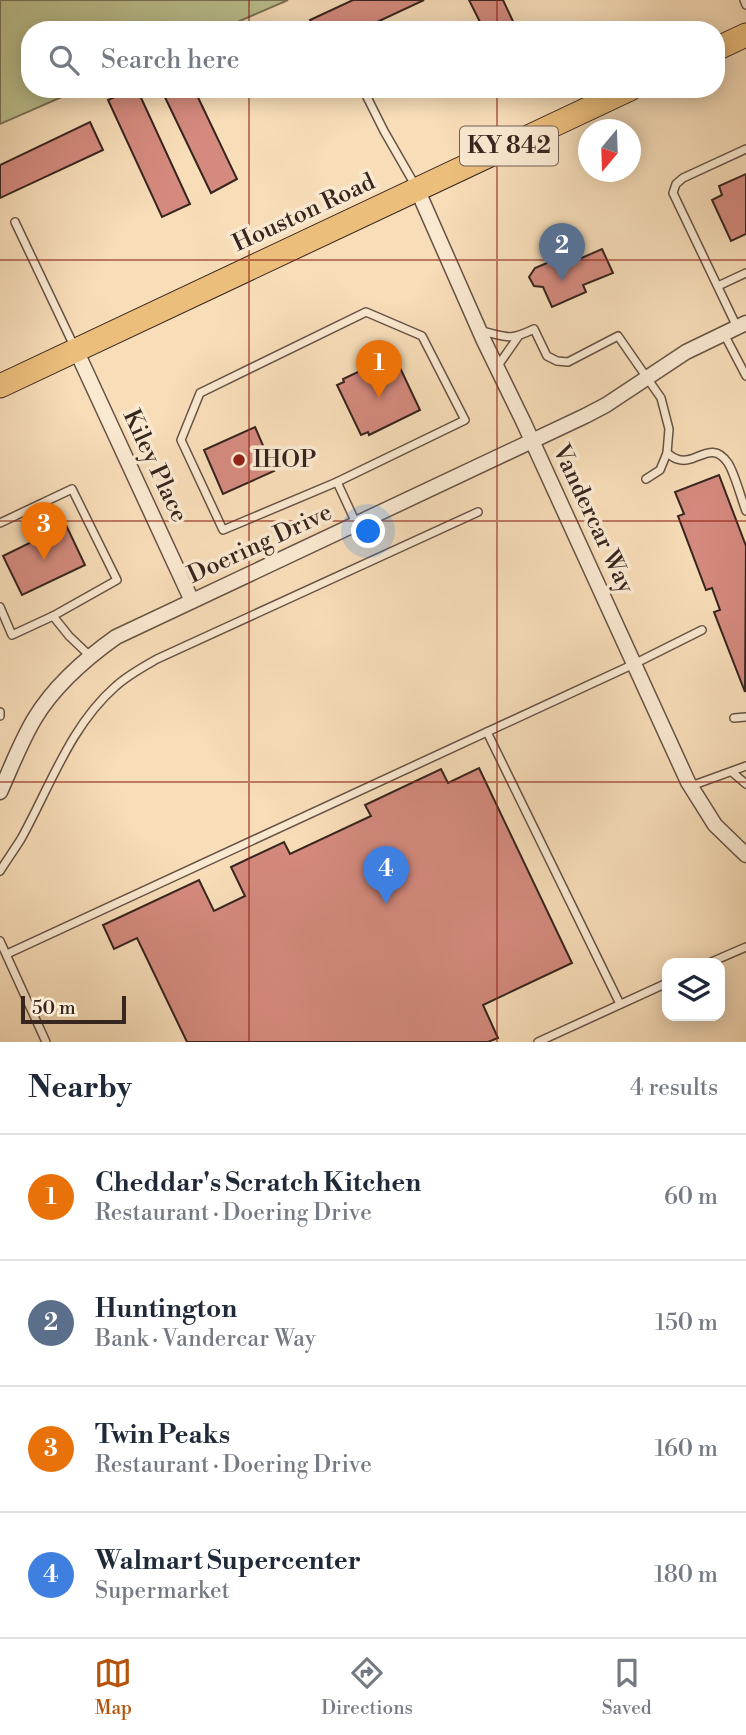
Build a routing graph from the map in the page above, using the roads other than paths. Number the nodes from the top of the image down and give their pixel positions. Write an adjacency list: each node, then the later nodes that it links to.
1 (744, 0): 2 (lane)
2 (746, 5)
3 (746, 35): 4 (main road)
4 (725, 45)
5 (368, 98): 8 (lane)
6 (611, 98): 8 (main road, Houston Road / KY 842)
7 (746, 149): 11 (lane)
8 (417, 189): 13 (street, Vandercar Way); 16 (main road, Houston Road / KY 842)
9 (15, 222): 16 (lane)
10 (746, 273): 11 (lane)
11 (719, 286): 12 (lane)
12 (742, 325): 14 (street, Doering Drive)
13 (480, 331): 15 (lane); 17 (street, Vandercar Way)
14 (724, 333): 18 (lane); 19 (street, Doering Drive)
15 (518, 337): 17 (lane); 19 (lane)
16 (76, 350): 20 (main road, Houston Road / KY 842); 29 (street, Kiley Place)
17 (497, 367): 21 (street, Vandercar Way)
18 (746, 376)
19 (646, 377): 21 (street, Doering Drive); 22 (lane)
20 (0, 386)
21 (532, 441): 28 (street, Doering Drive); 34 (street, Vandercar Way)
22 (667, 453): 23 (lane); 25 (lane)
23 (646, 479)
24 (337, 482): 24 (lane); 28 (lane)
25 (746, 511)
26 (478, 512): 44 (lane)
27 (0, 523): 31 (lane)
28 (356, 524): 29 (street, Doering Drive)
29 (192, 601): 33 (street, Doering Drive)
30 (0, 607): 31 (lane)
31 (53, 617): 33 (lane)
32 (702, 630): 34 (lane)
33 (89, 656): 42 (street, Doering Drive)
34 (634, 664): 37 (lane); 41 (street, Vandercar Way)
35 (746, 717): 36 (lane)
36 (734, 718)
37 (487, 732): 47 (lane); 50 (lane)
38 (746, 766): 39 (lane)
39 (732, 772): 40 (lane); 41 (lane)
40 (746, 784)
41 (691, 786): 43 (street, Vandercar Way)
42 (0, 792)
43 (746, 855)
44 (0, 871)
45 (0, 941): 47 (lane)
46 (746, 947): 48 (lane)
47 (7, 954): 51 (lane)
48 (721, 958)
49 (662, 985): 50 (lane)
50 (620, 1004): 52 (lane)
51 (46, 1042)
52 (538, 1042)

